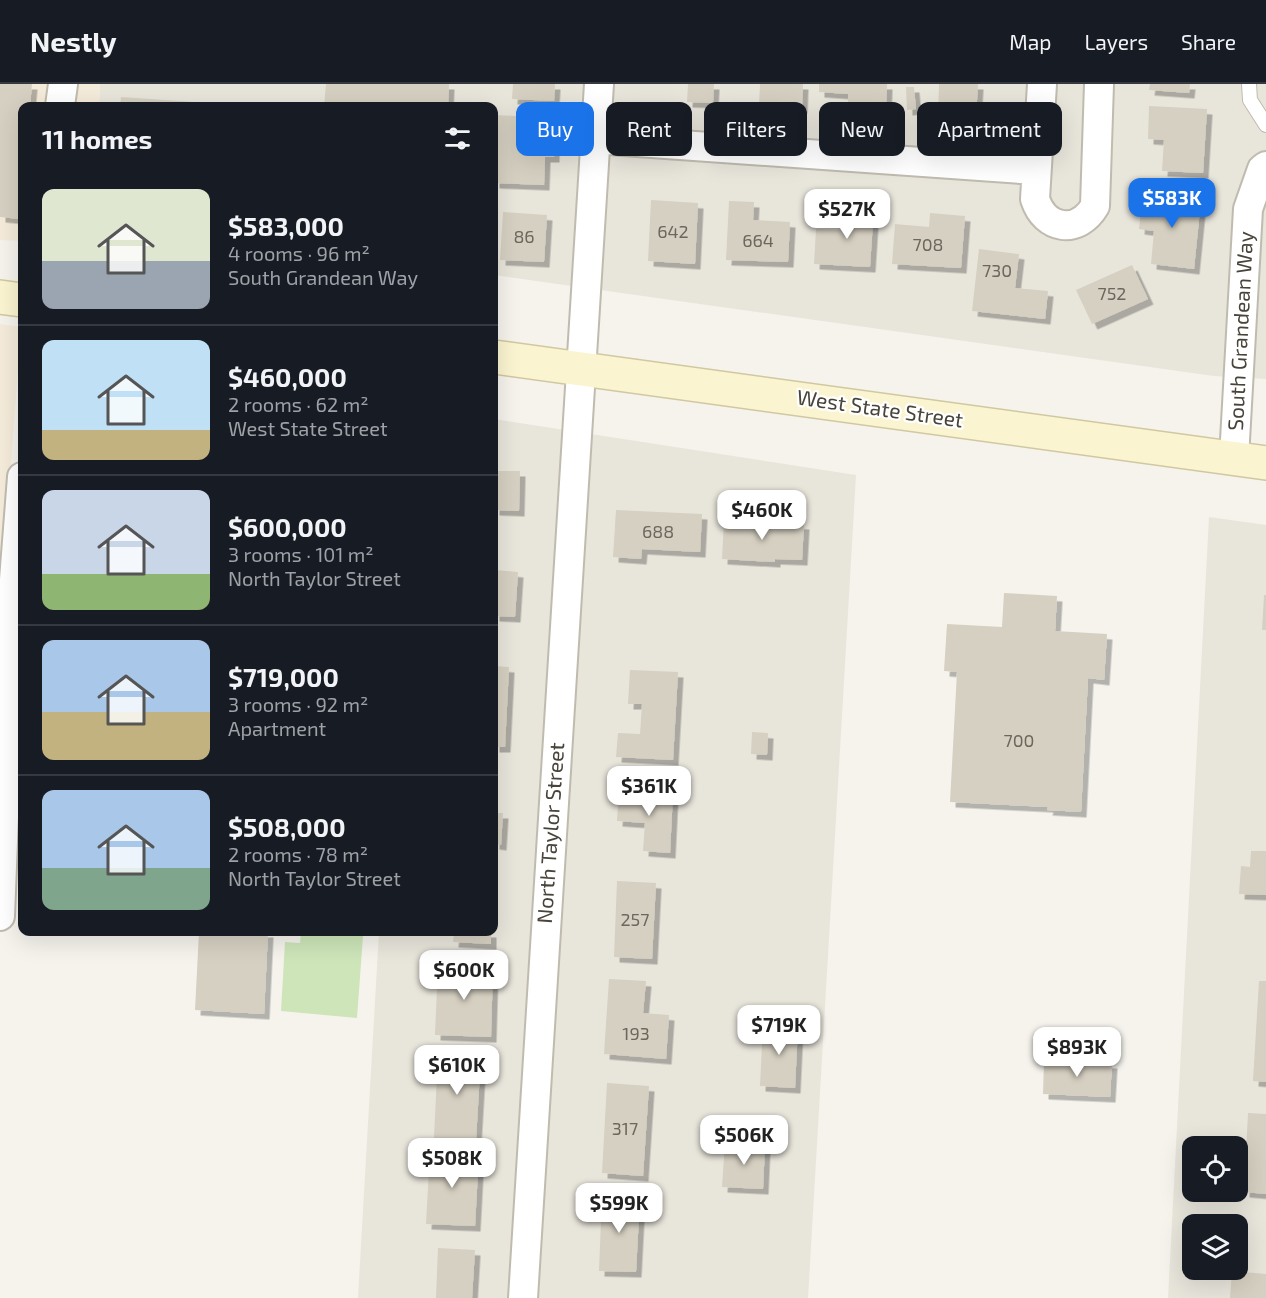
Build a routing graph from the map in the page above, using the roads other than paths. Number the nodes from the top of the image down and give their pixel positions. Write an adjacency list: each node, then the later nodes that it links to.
1 (63, 84): 6 (street)
2 (599, 84): 8 (street, North Taylor Street)
3 (1042, 84): 10 (street)
4 (1099, 84): 10 (street)
5 (1249, 84): 7 (lane)
6 (61, 102)
7 (1266, 125)
8 (595, 139): 10 (street); 14 (street, North Taylor Street)
9 (1264, 167): 15 (street, South Grandean Way)
10 (1036, 170)
11 (0, 297): 12 (main road)
12 (18, 299)
13 (498, 358): 14 (main road, West State Street)
14 (580, 368): 15 (main road, West State Street); 20 (street, North Taylor Street)
15 (1250, 461)
16 (18, 508): 17 (street)
17 (7, 593): 18 (street)
18 (1, 829): 19 (street)
19 (0, 915)
20 (523, 1298)

